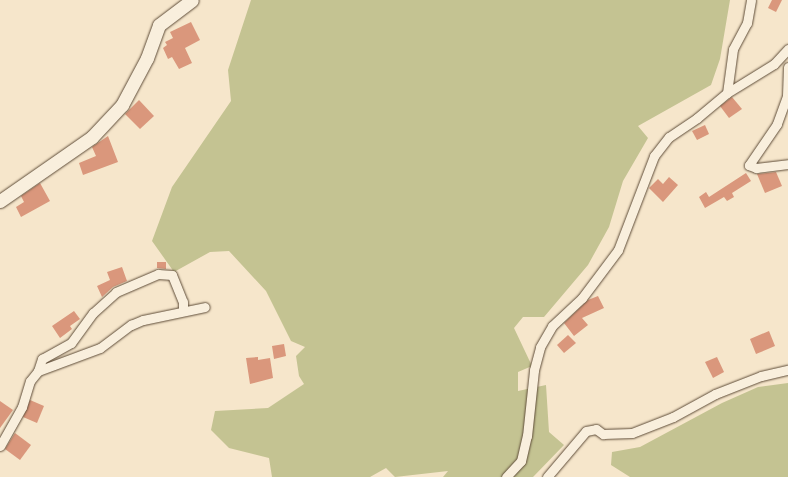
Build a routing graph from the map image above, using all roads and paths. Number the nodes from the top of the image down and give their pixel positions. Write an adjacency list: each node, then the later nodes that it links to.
1 (192, 0): 7 (street)
2 (751, 0): 5 (street)
3 (788, 50): 4 (street); 5 (street)
4 (788, 67): 6 (street)
5 (727, 93): 13 (street)
6 (788, 164)
7 (0, 201)
8 (205, 307): 9 (street)
9 (183, 311): 11 (street); 11 (street)
10 (788, 370): 14 (street)
11 (38, 371): 12 (street)
12 (0, 446)
13 (506, 477)
14 (547, 477)

